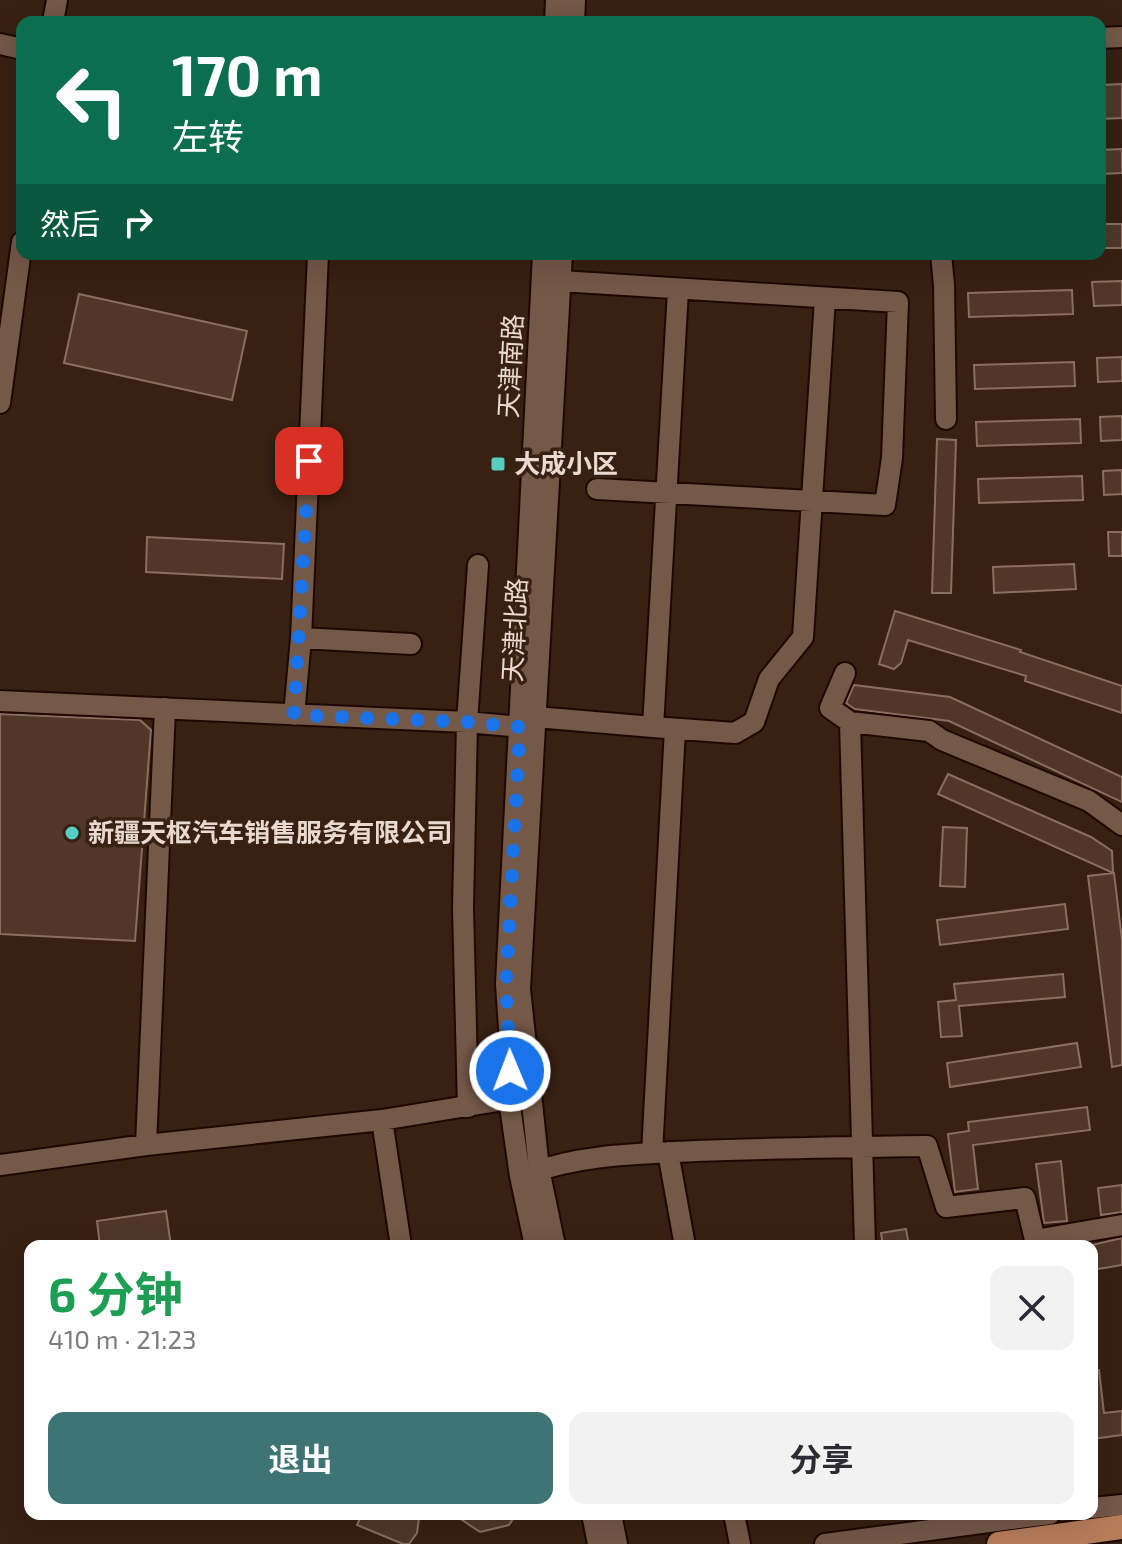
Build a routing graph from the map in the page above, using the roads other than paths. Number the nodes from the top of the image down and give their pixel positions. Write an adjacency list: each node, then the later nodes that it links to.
1 (20, 260): 10 (street)
2 (318, 260): 16 (street)
3 (543, 260): 9 (street, 天津南路)
4 (562, 260): 6 (street)
5 (942, 260): 11 (street)
6 (560, 281): 7 (street); 9 (street)
7 (678, 290): 8 (street); 13 (street)
8 (825, 299): 14 (street); 14 (street)
9 (548, 326): 23 (street, 天津南路)
10 (0, 403)
11 (946, 419)
12 (597, 489): 13 (street)
13 (667, 493): 14 (street); 25 (street)
14 (813, 503): 26 (street)
15 (478, 565): 22 (street)
16 (301, 638): 17 (street); 21 (street)
17 (411, 644)
18 (845, 673): 24 (street)
19 (0, 701): 20 (street)
20 (165, 708): 21 (street); 31 (street)
21 (294, 715): 22 (street)
22 (467, 722): 23 (street); 29 (street)
23 (528, 722): 25 (street); 28 (street, 天津南路); 35 (street, 天津北路)
24 (850, 722): 27 (street); 32 (street)
25 (653, 727): 26 (street)
26 (675, 729): 33 (street)
27 (1122, 825)
28 (509, 1099): 29 (street); 35 (street, 天津南路)
29 (468, 1107): 30 (street)
30 (382, 1120): 31 (street); 37 (street)
31 (146, 1145): 34 (street)
32 (862, 1147): 33 (street); 36 (street); 41 (street)
33 (660, 1153): 35 (street); 40 (street)
34 (0, 1165)
35 (530, 1173): 38 (street, 天津南路); 39 (street, 天津北路)
36 (1122, 1225)
37 (400, 1240)
38 (535, 1240)
39 (553, 1240)
40 (683, 1240)
41 (865, 1240)
42 (1122, 1505): 43 (street)
43 (1098, 1507)
44 (593, 1520): 50 (street)
45 (612, 1520): 51 (street)
46 (735, 1520): 52 (street)
47 (1005, 1520): 53 (street)
48 (1122, 1527): 54 (main road)
49 (1122, 1542): 55 (main road)
50 (598, 1544)
51 (617, 1544)
52 (740, 1544)
53 (825, 1544)
54 (999, 1544)
55 (1105, 1544)

